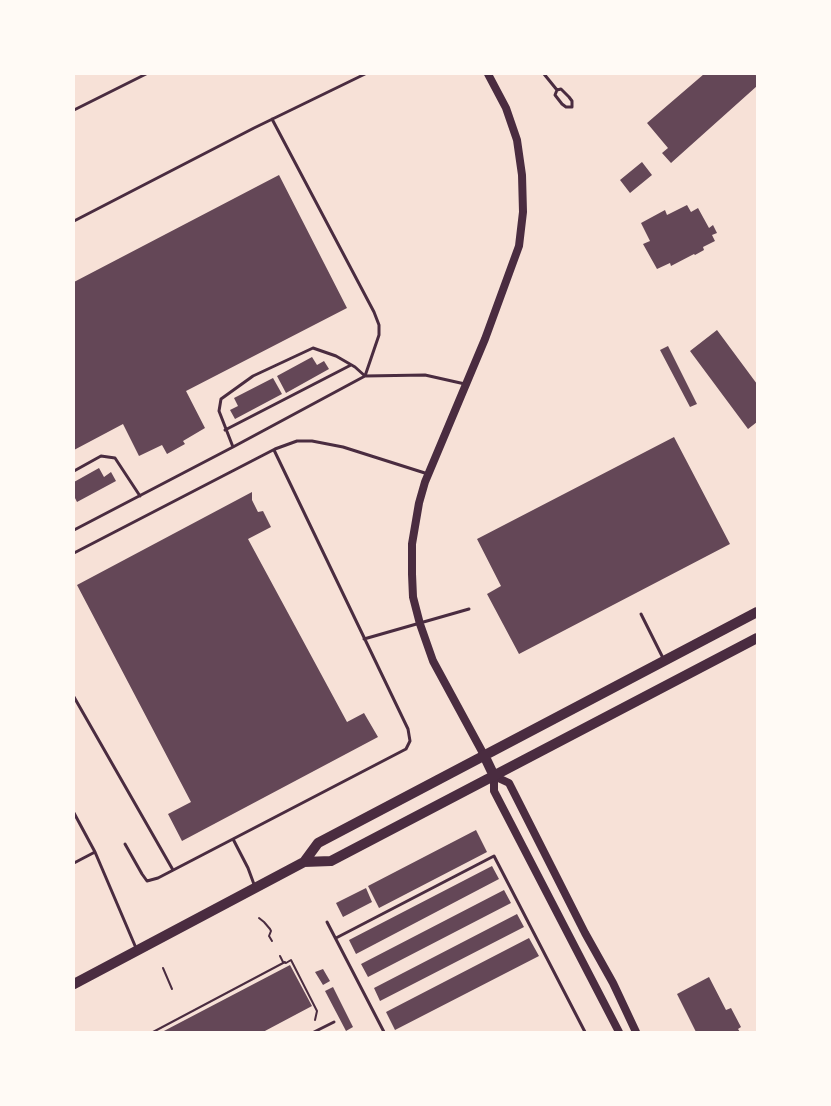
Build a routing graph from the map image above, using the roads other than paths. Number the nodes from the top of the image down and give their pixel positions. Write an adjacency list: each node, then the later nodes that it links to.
1 (146, 74): 6 (lane)
2 (365, 74): 7 (lane)
3 (488, 74): 11 (street)
4 (544, 74): 5 (lane)
5 (557, 90): 5 (lane)
6 (74, 110)
7 (272, 119): 8 (lane); 10 (lane)
8 (74, 221)
9 (351, 365): 10 (lane); 12 (lane); 12 (lane)
10 (365, 376): 11 (lane); 13 (lane)
11 (466, 384): 16 (street)
12 (225, 430): 13 (lane)
13 (233, 447): 17 (lane)
14 (274, 450): 16 (lane); 19 (lane); 25 (lane)
15 (74, 470): 17 (lane)
16 (428, 474): 23 (street)
17 (140, 496): 18 (lane)
18 (74, 530)
19 (74, 554)
20 (469, 609): 23 (lane)
21 (757, 612): 26 (main road)
22 (641, 614): 26 (lane)
23 (420, 624): 25 (lane); 28 (street)
24 (757, 638): 29 (main road)
25 (364, 640): 31 (lane)
26 (664, 660): 28 (main road)
27 (74, 697): 36 (lane)
28 (484, 755): 29 (main road); 34 (main road)
29 (494, 776): 34 (main road); 46 (street); 47 (street)
30 (74, 813): 33 (lane)
31 (233, 839): 36 (lane); 37 (lane)
32 (124, 844): 36 (lane)
33 (95, 852): 35 (lane); 40 (lane)
34 (304, 862): 37 (main road)
35 (74, 863)
36 (174, 870)
37 (255, 888): 40 (main road)
38 (327, 922): 39 (lane)
39 (336, 938): 44 (lane); 45 (lane)
40 (137, 951): 41 (main road)
41 (74, 984)
42 (334, 1022): 43 (lane)
43 (314, 1032)
44 (384, 1032)
45 (585, 1032)
46 (620, 1032)
47 (636, 1032)

